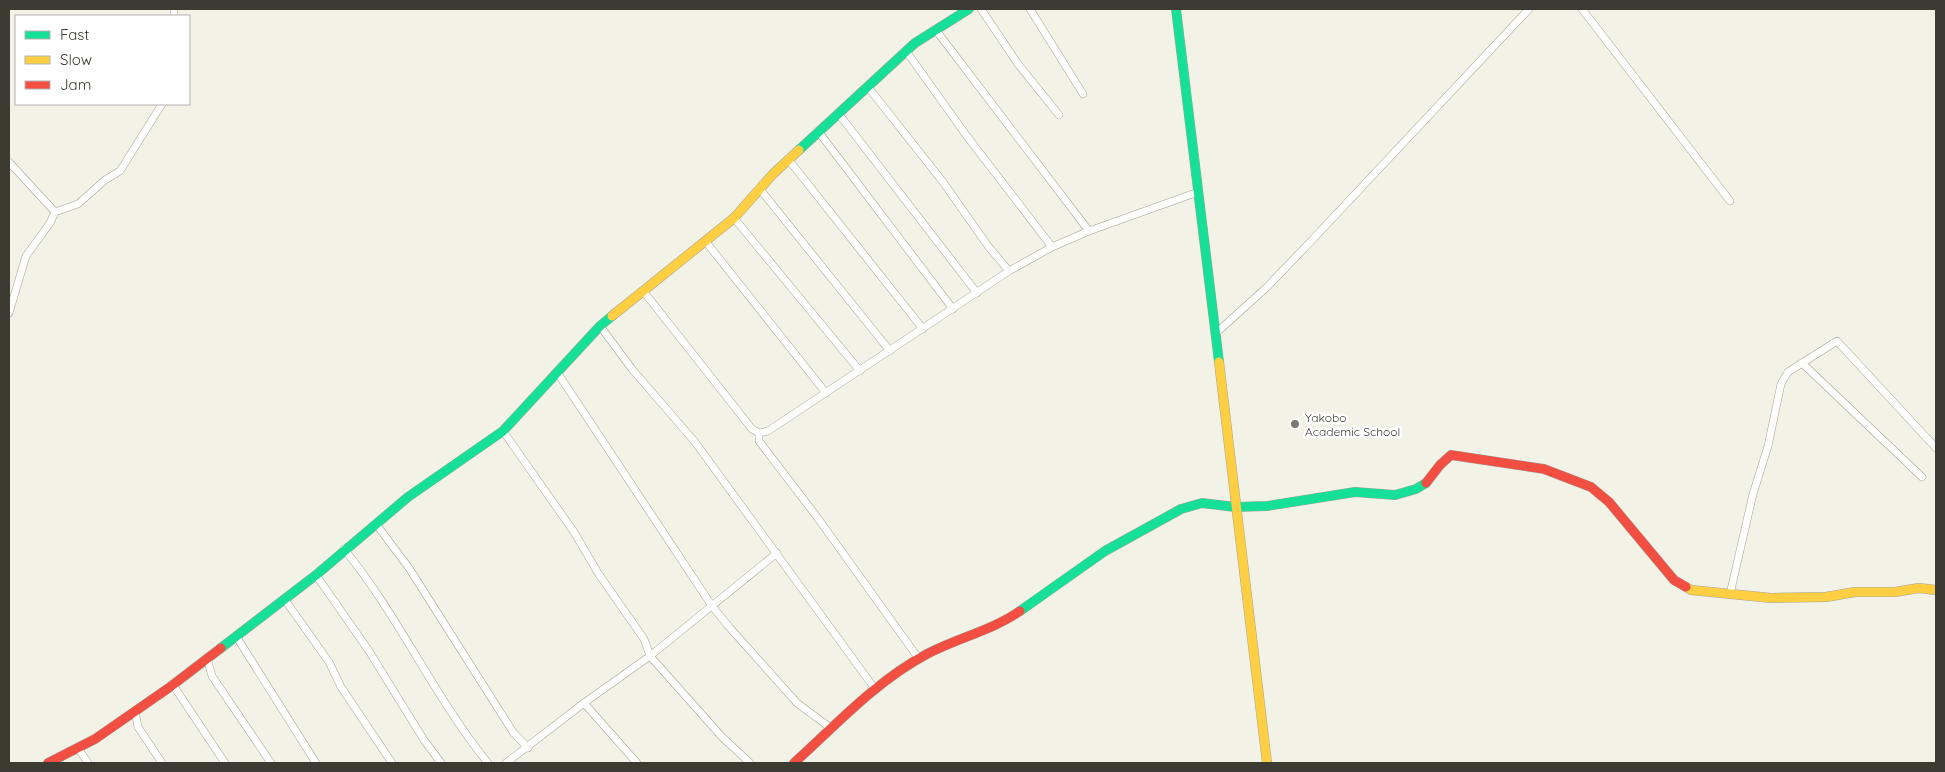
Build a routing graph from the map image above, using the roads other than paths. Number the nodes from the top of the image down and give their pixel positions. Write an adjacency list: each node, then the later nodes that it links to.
1 (969, 9): 7 (street)
2 (981, 9): 13 (street)
3 (1030, 9): 10 (street)
4 (1176, 9): 18 (street)
5 (1529, 9): 32 (street)
6 (1582, 9): 19 (street)
7 (935, 29): 8 (street); 22 (street)
8 (906, 51): 9 (street); 24 (street)
9 (868, 87): 12 (street); 25 (street)
10 (1083, 94)
11 (161, 105): 20 (street)
12 (838, 113): 14 (street); 27 (street)
13 (1059, 115)
14 (818, 131): 15 (street); 28 (street)
15 (788, 159): 17 (street); 31 (street)
16 (9, 162): 20 (street)
17 (759, 188): 21 (street); 33 (street)
18 (1198, 192): 22 (street); 32 (street)
19 (1730, 201)
20 (55, 212): 29 (street)
21 (734, 218): 23 (street); 35 (street)
22 (1089, 231): 24 (street)
23 (706, 242): 26 (street); 37 (street)
24 (1052, 247): 25 (street)
25 (1010, 271): 27 (street)
26 (644, 292): 30 (street); 39 (street)
27 (977, 293): 28 (street)
28 (953, 309): 31 (street)
29 (9, 313)
30 (600, 326): 36 (street); 45 (street)
31 (923, 329): 33 (street)
32 (1215, 334): 42 (street)
33 (890, 351): 35 (street)
34 (1802, 363): 40 (street); 41 (street); 48 (street)
35 (860, 371): 37 (street)
36 (557, 372): 38 (street); 50 (street)
37 (826, 392): 39 (street)
38 (503, 431): 43 (street); 52 (street)
39 (759, 433): 54 (street)
40 (1936, 448)
41 (1922, 477)
42 (1235, 508): 48 (street); 54 (street); 75 (street)
43 (376, 524): 44 (street); 61 (street)
44 (344, 549): 46 (street); 70 (street)
45 (777, 553): 50 (street); 56 (street)
46 (316, 575): 49 (street); 69 (street)
47 (1936, 590): 48 (street)
48 (1730, 594)
49 (285, 600): 51 (street); 68 (street)
50 (712, 606): 52 (street); 59 (street)
51 (236, 636): 53 (street); 67 (street)
52 (650, 656): 57 (street); 73 (street)
53 (207, 658): 55 (street); 66 (street)
54 (919, 659): 56 (street)
55 (173, 685): 58 (street); 65 (street)
56 (875, 689): 59 (street)
57 (584, 703): 61 (street); 72 (street)
58 (135, 710): 60 (street); 64 (street)
59 (832, 729): 74 (street)
60 (78, 748): 62 (street); 63 (street)
61 (528, 748): 71 (street)
62 (48, 763)
63 (88, 763)
64 (162, 763)
65 (225, 763)
66 (271, 763)
67 (316, 763)
68 (392, 763)
69 (442, 763)
70 (488, 763)
71 (506, 763)
72 (637, 763)
73 (750, 763)
74 (794, 763)
75 (1267, 763)

